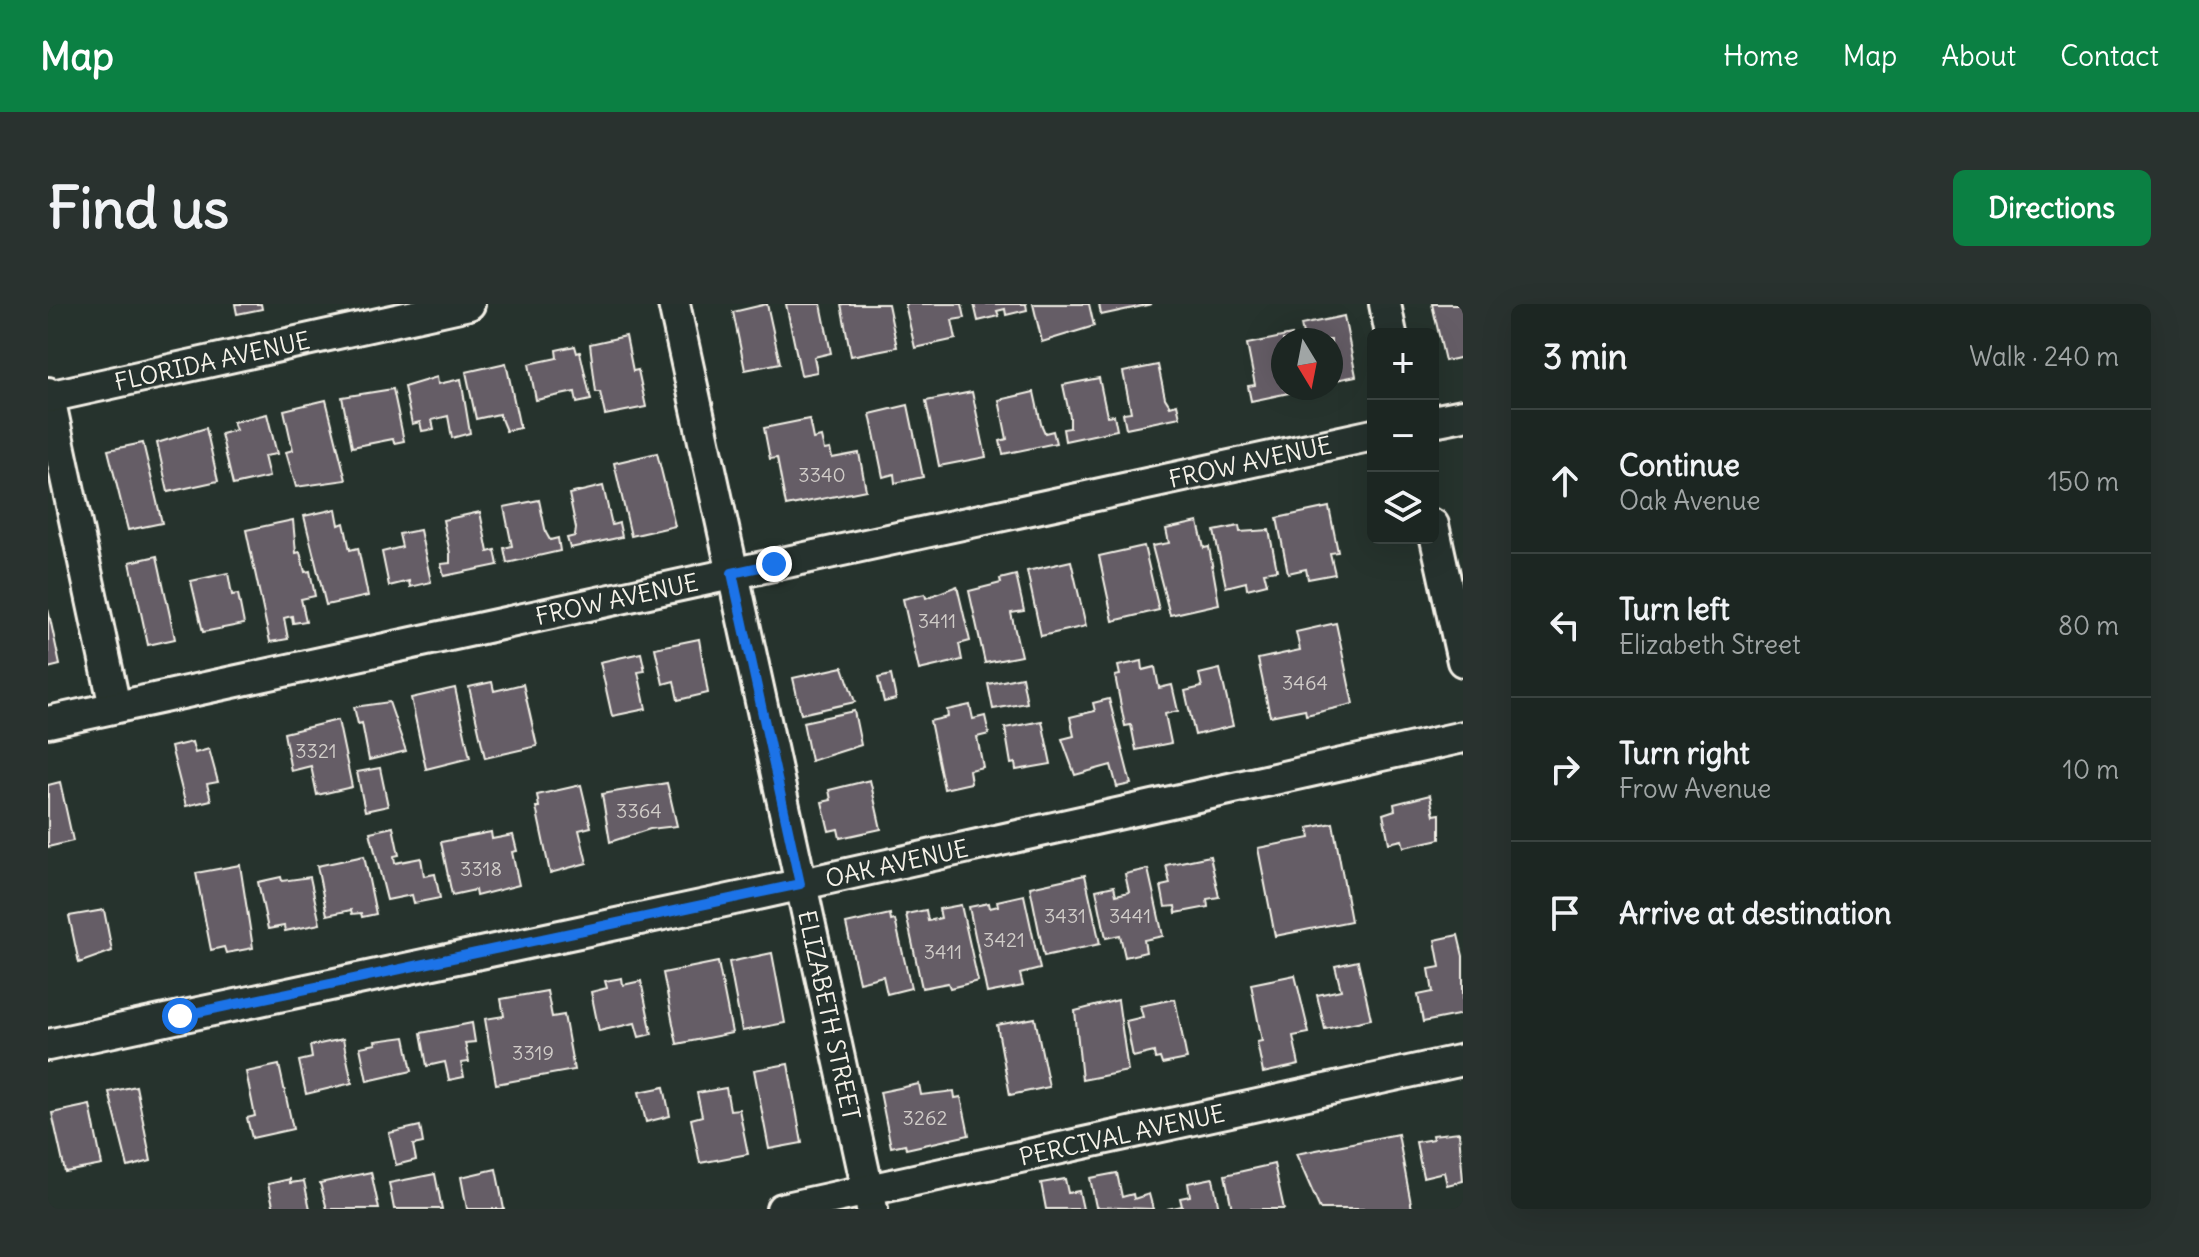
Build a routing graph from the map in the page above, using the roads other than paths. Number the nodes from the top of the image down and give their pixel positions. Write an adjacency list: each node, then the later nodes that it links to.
1 (469, 304): 5 (street, FLORIDA AVENUE)
2 (674, 304): 10 (street, ELIZABETH STREET)
3 (1385, 304): 4 (street)
4 (1390, 328)
5 (48, 396): 12 (street)
6 (1463, 415): 7 (street)
7 (1439, 420)
8 (1367, 436): 10 (street, FROW AVENUE)
9 (1437, 544): 11 (street)
10 (732, 573): 12 (street, FROW AVENUE); 15 (street, ELIZABETH STREET)
11 (1463, 661)
12 (115, 707): 13 (street, FROW AVENUE)
13 (48, 722)
14 (1463, 737): 15 (street, OAK AVENUE)
15 (800, 884): 16 (street, OAK AVENUE); 18 (street, ELIZABETH STREET)
16 (48, 1045)
17 (1463, 1060): 18 (street, PERCIVAL AVENUE)
18 (870, 1200): 19 (street, PERCIVAL AVENUE)
19 (782, 1209)

